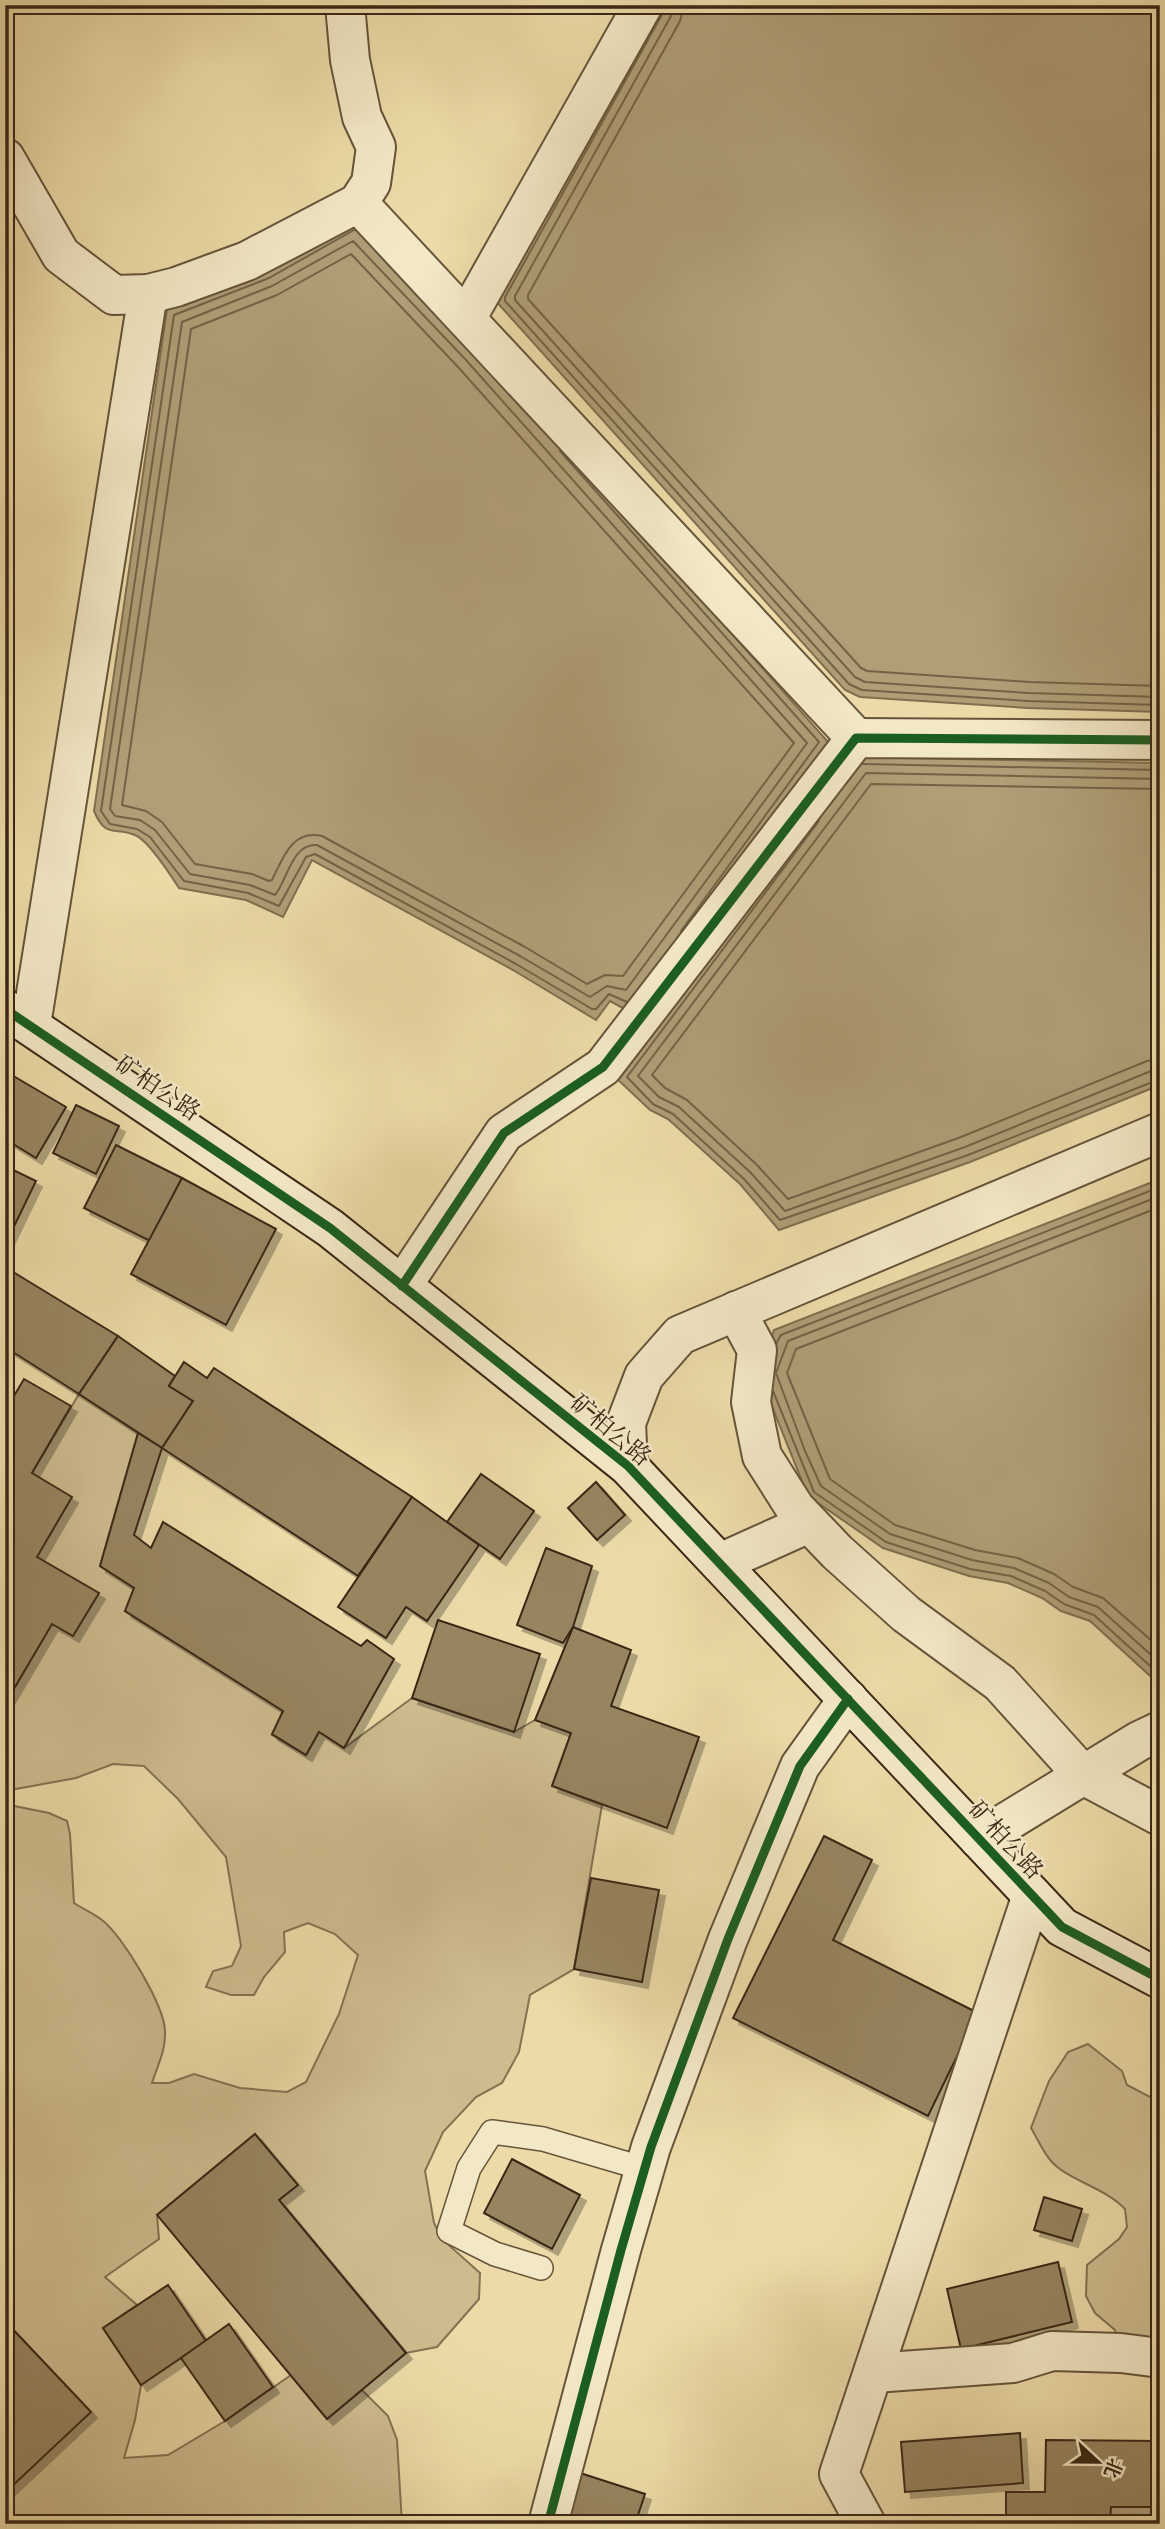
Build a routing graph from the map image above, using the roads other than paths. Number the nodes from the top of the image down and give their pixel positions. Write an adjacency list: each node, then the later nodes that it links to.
1 (345, 5): 4 (street)
2 (643, 5): 6 (street)
3 (5, 158): 5 (street)
4 (358, 203): 5 (street); 6 (street)
5 (148, 294): 9 (street)
6 (466, 319): 7 (street)
7 (856, 738): 8 (street); 11 (street)
8 (1160, 740)
9 (18, 1017): 11 (street, 矿柏公路)
10 (1160, 1132): 12 (street)
11 (402, 1286): 13 (street, 矿柏公路)
12 (736, 1311): 13 (street); 14 (street)
13 (628, 1466): 15 (street, 矿柏公路)
14 (809, 1523): 15 (street); 18 (street)
15 (720, 1563): 16 (street, 矿柏公路)
16 (848, 1699): 20 (street, 矿柏公路); 23 (street)
17 (1160, 1731): 18 (street)
18 (1083, 1775): 19 (street); 20 (street)
19 (1160, 1816)
20 (979, 1839): 21 (street, 矿柏公路)
21 (1032, 1895): 22 (street, 矿柏公路); 26 (street)
22 (1160, 1979)
23 (645, 2169): 24 (lane); 27 (street)
24 (541, 2268)
25 (1160, 2358): 26 (street)
26 (874, 2373): 28 (street)
27 (548, 2524)
28 (866, 2524)

